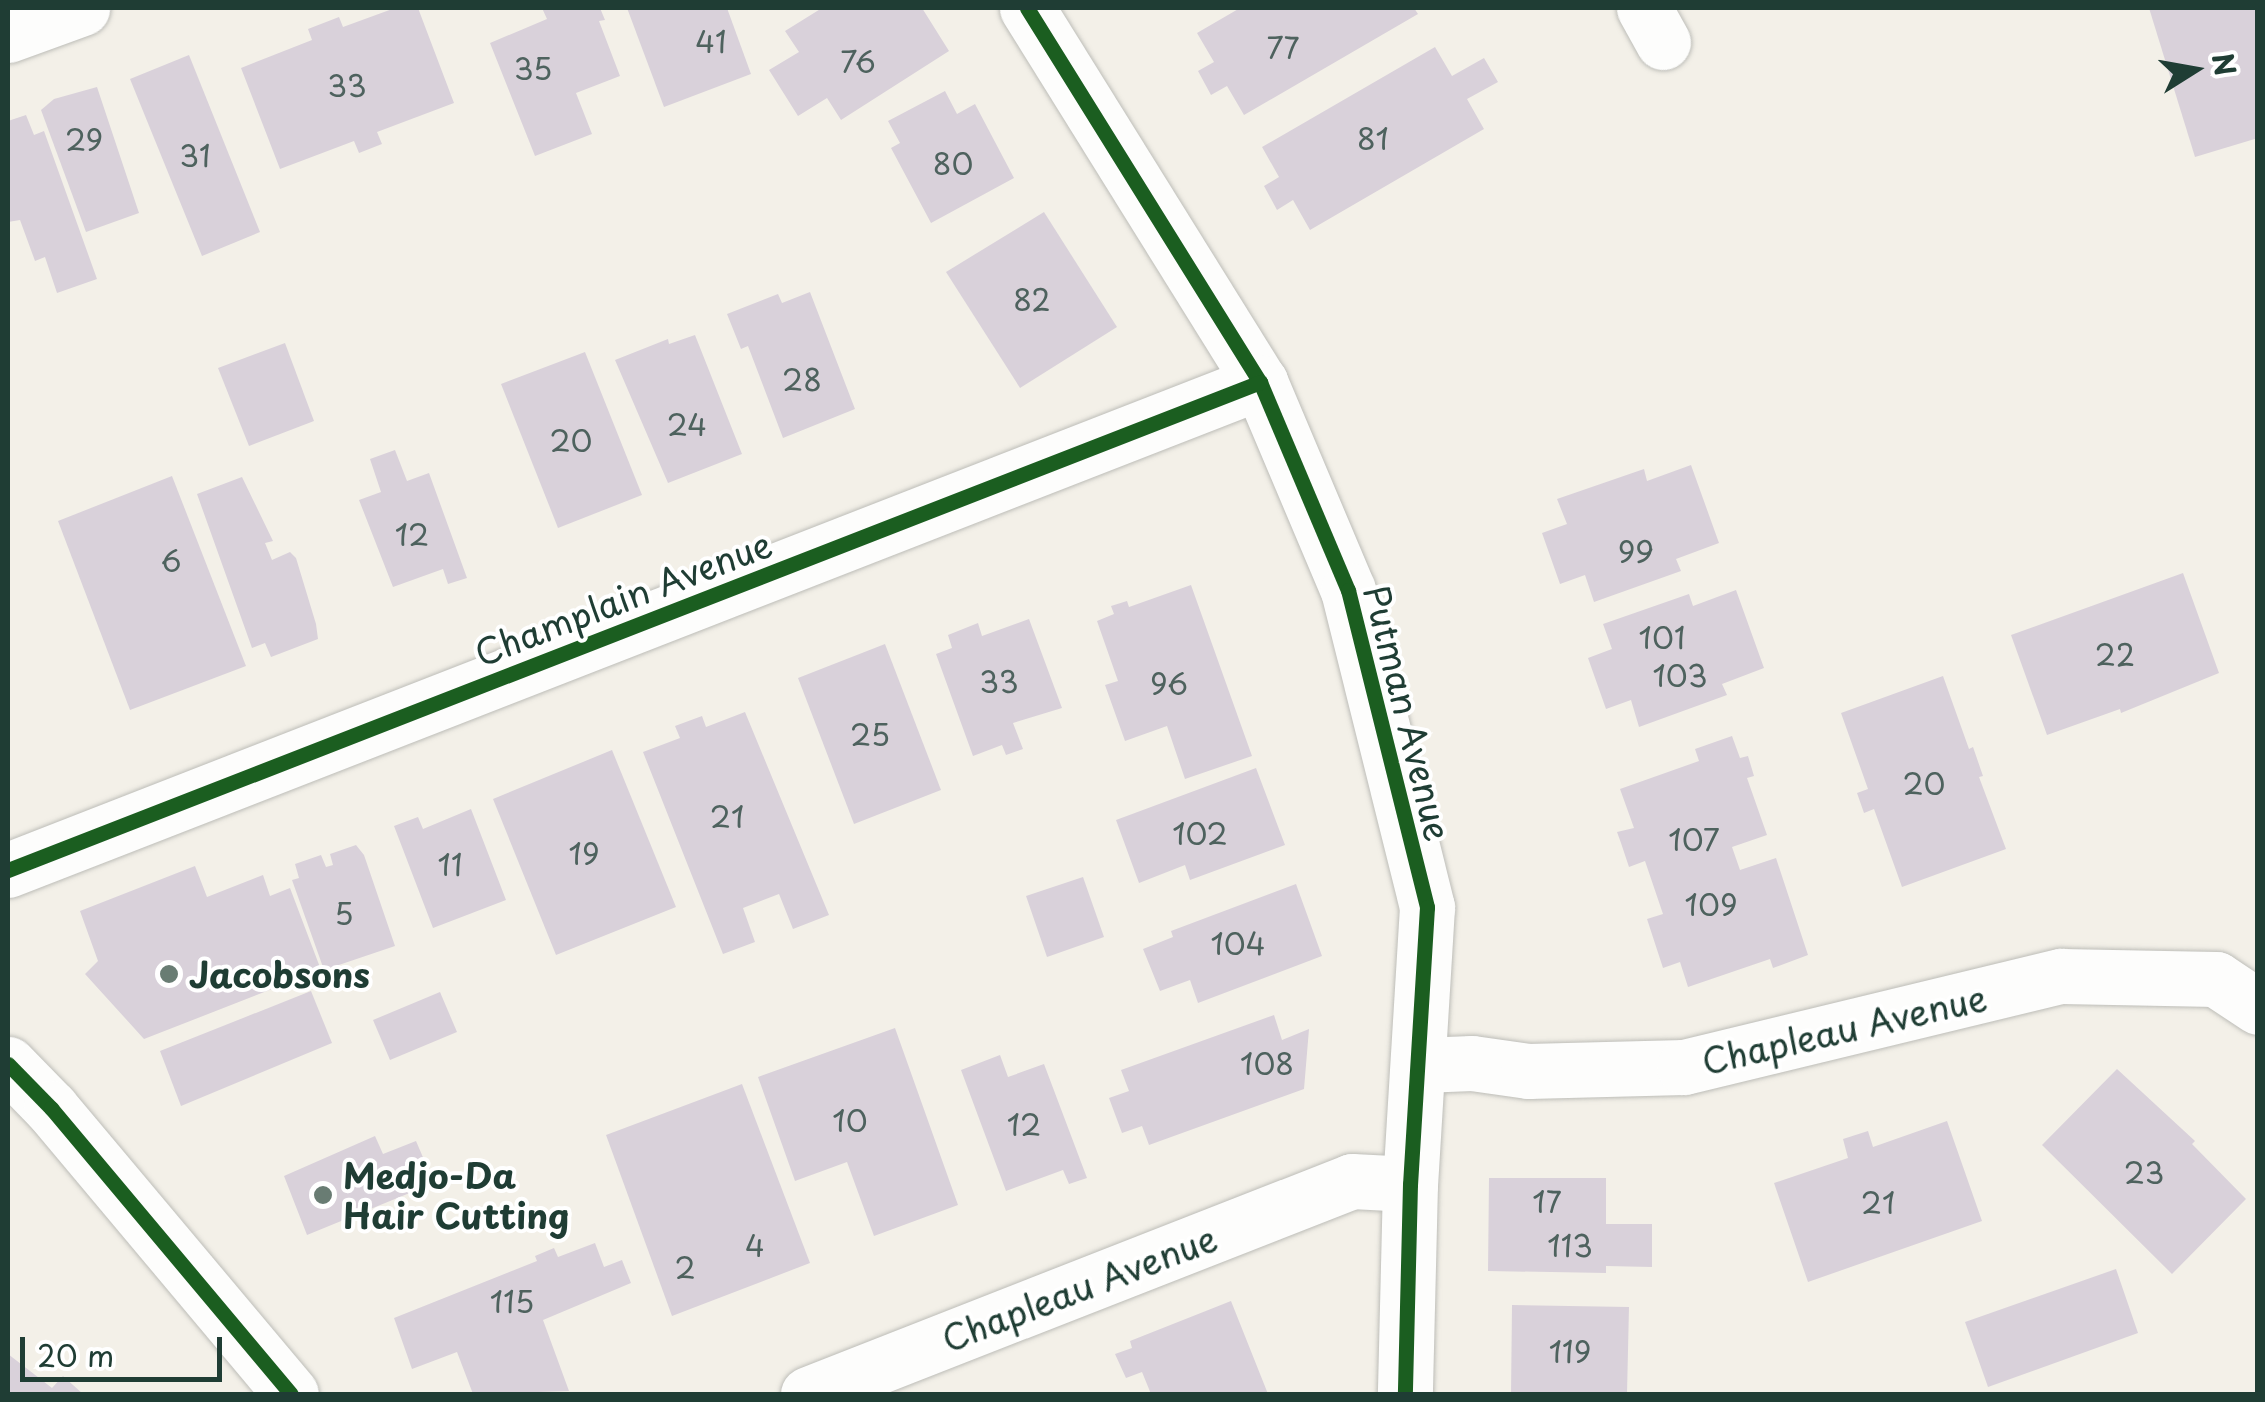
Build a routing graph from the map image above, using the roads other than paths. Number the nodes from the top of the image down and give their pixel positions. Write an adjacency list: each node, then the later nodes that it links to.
1 (82, 8): 3 (street)
2 (1028, 8): 4 (street, Putman Avenue)
3 (8, 35)
4 (1260, 382): 5 (street, Champlain Avenue); 8 (street, Putman Avenue)
5 (8, 870)
6 (2258, 1007): 8 (street, Chapleau Avenue)
7 (8, 1064): 10 (street)
8 (1420, 1064): 9 (street, Putman Avenue)
9 (1410, 1184): 11 (street, Chapleau Avenue); 12 (street, Putman Avenue)
10 (292, 1394)
11 (808, 1394)
12 (1405, 1394)

